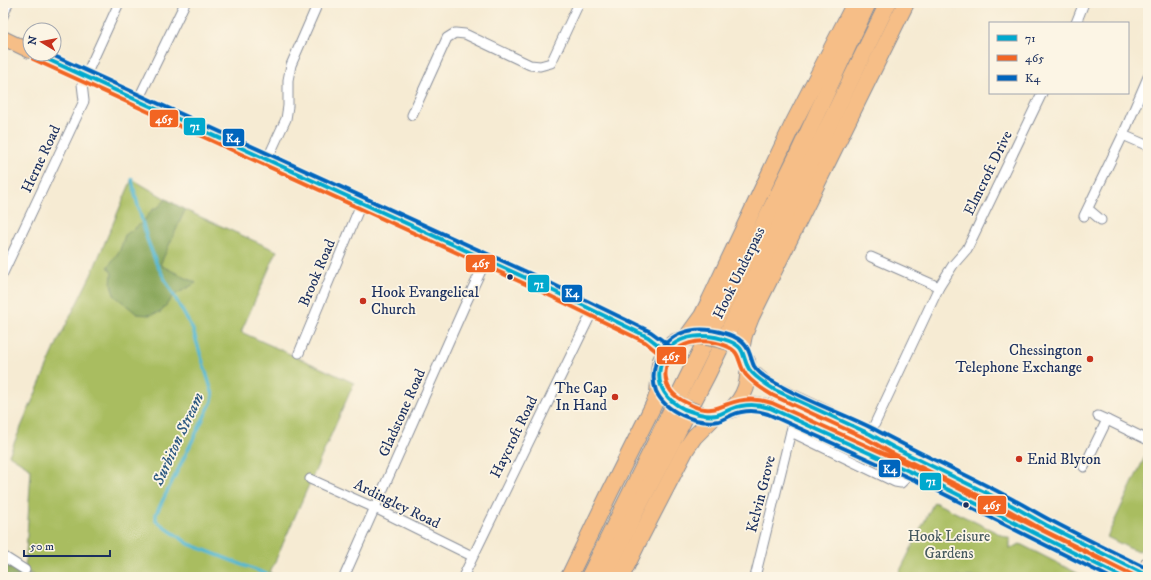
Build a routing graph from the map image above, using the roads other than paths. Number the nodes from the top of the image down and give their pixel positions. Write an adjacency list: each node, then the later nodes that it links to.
1 (8, 3): 11 (street)
2 (119, 3): 16 (street, Herne Road)
3 (185, 3): 19 (street)
4 (318, 3): 23 (street)
5 (579, 3): 20 (street)
6 (855, 3): 31 (highway)
7 (868, 3): 54 (highway, Hook Underpass)
8 (888, 3): 55 (highway, Hook Underpass)
9 (906, 3): 32 (highway)
10 (1084, 3): 12 (street)
11 (3, 16)
12 (1076, 22)
13 (3, 38): 14 (main road)
14 (22, 47)
15 (53, 62): 16 (main road)
16 (86, 77): 19 (main road); 28 (street, Herne Road)
17 (1148, 77): 21 (street)
18 (1042, 94): 29 (street, Elmcroft Drive)
19 (138, 100): 23 (main road)
20 (412, 115)
21 (1123, 135): 22 (street); 25 (street)
22 (1146, 145)
23 (267, 160): 24 (main road)
24 (361, 204): 27 (main road); 34 (street, Brook Road)
25 (1101, 220)
26 (871, 257): 29 (street)
27 (486, 260): 30 (main road); 46 (street, Gladstone Road)
28 (3, 273)
29 (939, 287): 41 (street, Elmcroft Drive)
30 (593, 310): 33 (main road); 48 (street, Haycroft Road)
31 (691, 337): 32 (highway, bridge); 33 (highway)
32 (738, 347): 35 (highway)
33 (666, 351): 36 (highway)
34 (299, 353)
35 (748, 369): 37 (highway); 41 (highway)
36 (659, 382): 37 (highway, bridge); 53 (highway)
37 (715, 413): 40 (highway); 56 (highway)
38 (1098, 416): 39 (street)
39 (1107, 420): 42 (street); 43 (street)
40 (793, 425): 44 (highway); 44 (street); 57 (street, Kelvin Grove)
41 (870, 434): 50 (highway)
42 (1148, 440)
43 (1084, 467)
44 (911, 473): 58 (highway)
45 (310, 479): 46 (street, Ardingley Road)
46 (375, 508): 48 (street, Ardingley Road); 51 (street, Gladstone Road)
47 (3, 556): 49 (street)
48 (472, 556): 52 (street, Haycroft Road)
49 (25, 570)
50 (1146, 571)
51 (344, 577)
52 (463, 577)
53 (569, 577)
54 (588, 577)
55 (604, 577)
56 (621, 577)
57 (755, 577)
58 (1122, 577)

